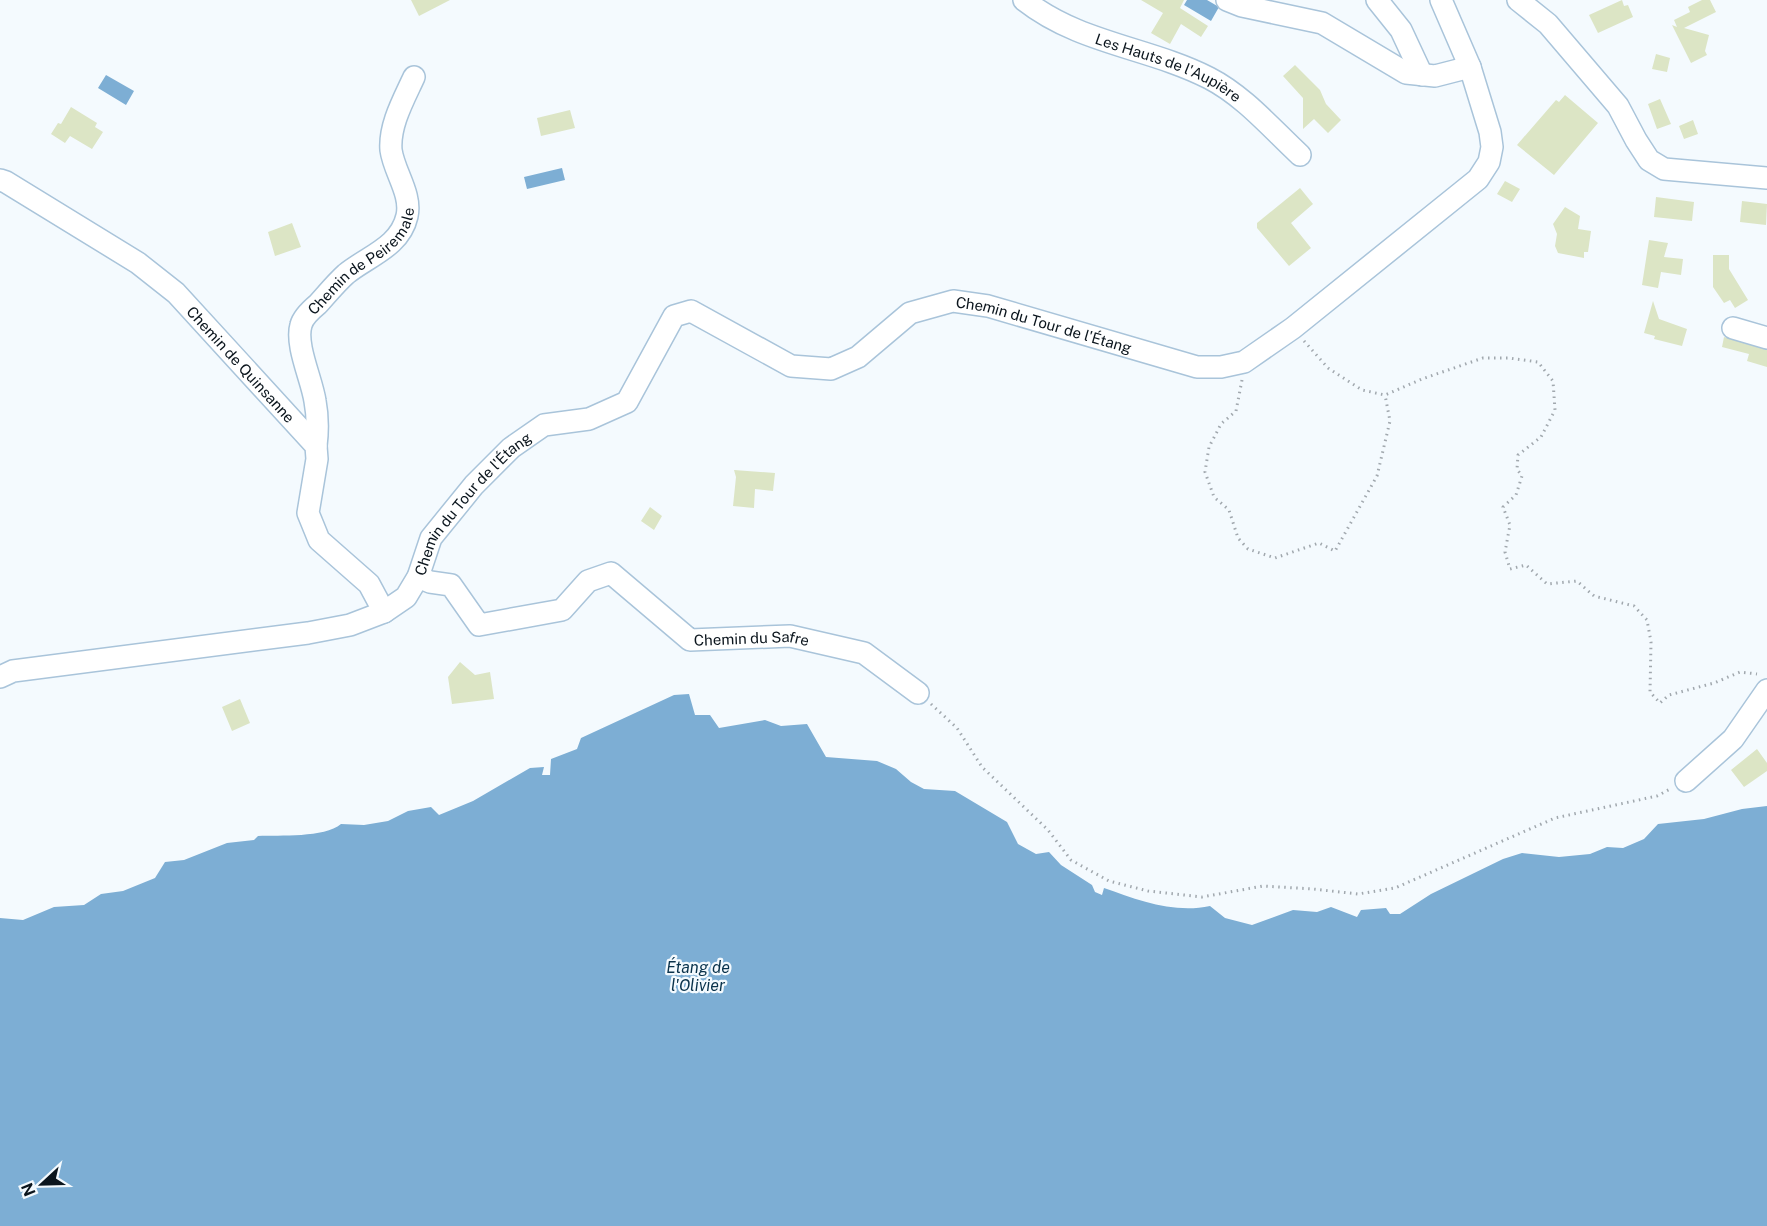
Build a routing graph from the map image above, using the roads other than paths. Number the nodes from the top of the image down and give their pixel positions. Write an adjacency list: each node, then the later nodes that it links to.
1 (1024, 0): 10 (street, Les Hauts de l'Aupière)
2 (1227, 0): 8 (street)
3 (1377, 0): 8 (street)
4 (1441, 0): 7 (street, Chemin du Tour de l'Étang)
5 (1518, 0): 6 (street)
6 (1538, 8): 11 (street)
7 (1470, 67): 8 (street); 16 (street, Chemin du Tour de l'Étang)
8 (1422, 75)
9 (414, 77): 15 (street, Chemin de Peiremale)
10 (1300, 155)
11 (1767, 178)
12 (0, 180): 15 (street, Chemin de Quinsanne)
13 (1732, 328): 14 (street)
14 (1767, 338)
15 (315, 446): 17 (street)
16 (418, 577): 17 (street, Chemin du Tour de l'Étang); 20 (street, Chemin du Safre)
17 (384, 612): 18 (street, Chemin du Tour de l'Étang)
18 (0, 677)
19 (1765, 683): 21 (street)
20 (918, 693)
21 (1686, 780)

